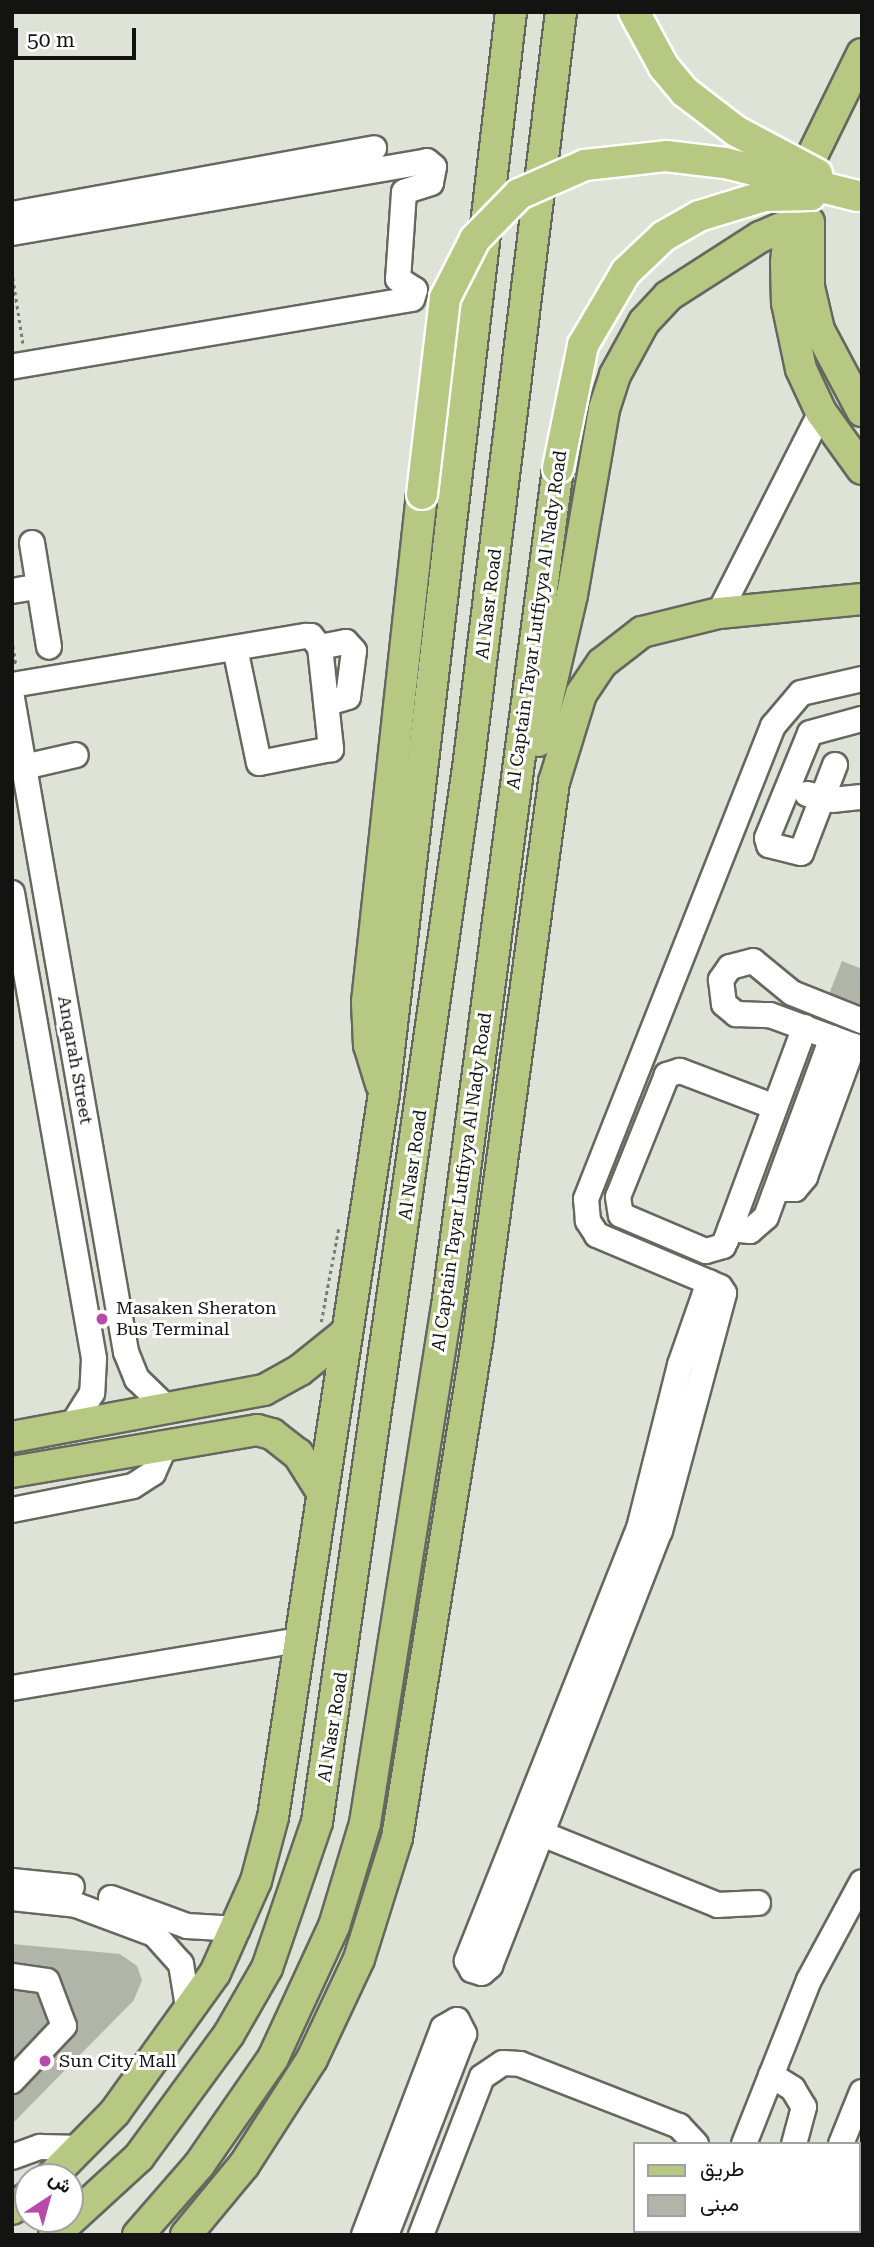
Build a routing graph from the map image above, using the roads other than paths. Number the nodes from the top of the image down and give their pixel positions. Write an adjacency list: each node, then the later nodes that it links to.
1 (511, 12): 41 (main road)
2 (561, 12): 76 (main road, Al Nasr Road)
3 (634, 12): 7 (main road, bridge)
4 (862, 54): 9 (main road)
5 (862, 97): 12 (main road)
6 (374, 148): 8 (street)
7 (860, 197): 35 (main road, Al Captain Tayar Lutfiyya Al Nady Road, bridge); 41 (main road, bridge)
8 (12, 214)
9 (790, 224): 13 (main road); 20 (main road)
10 (12, 233): 11 (street)
11 (18, 358)
12 (862, 411)
13 (821, 412): 14 (main road); 19 (street)
14 (862, 469)
15 (32, 543): 16 (street)
16 (39, 586): 17 (street); 22 (street)
17 (12, 592)
18 (862, 599): 19 (main road, Al Captain Tayar Lutfiyya Al Nady Road)
19 (719, 613): 24 (main road, Al Captain Tayar Lutfiyya Al Nady Road)
20 (561, 641): 24 (main road); 35 (main road)
21 (320, 646): 23 (street); 27 (street); 27 (street)
22 (49, 647)
23 (235, 648): 26 (street); 27 (street)
24 (593, 677): 78 (main road, Al Captain Tayar Lutfiyya Al Nady Road)
25 (862, 679): 58 (street)
26 (15, 689): 31 (street, Anqarah Street)
27 (328, 703)
28 (862, 719): 32 (street)
29 (75, 755): 31 (street)
30 (835, 765): 34 (street)
31 (24, 767): 45 (street, Anqarah Street)
32 (788, 788): 34 (street); 34 (street)
33 (862, 797): 34 (street)
34 (822, 798)
35 (509, 830): 77 (main road, Al Captain Tayar Lutfiyya Al Nady Road)
36 (12, 893): 37 (street, Anqarah Street)
37 (20, 980): 46 (street, Anqarah Street)
38 (862, 1020): 39 (street)
39 (805, 1027): 40 (street); 42 (street)
40 (849, 1044): 43 (street)
41 (384, 1093): 44 (main road)
42 (775, 1107): 43 (street); 43 (street)
43 (730, 1229)
44 (346, 1333): 47 (main road); 54 (main road)
45 (131, 1366): 46 (street); 48 (street, Anqarah Street)
46 (95, 1374): 49 (street, Anqarah Street)
47 (264, 1390): 48 (main road); 50 (main road)
48 (167, 1408): 49 (main road)
49 (71, 1426): 51 (main road)
50 (272, 1434): 52 (main road); 54 (main road)
51 (12, 1437)
52 (166, 1444): 53 (main road); 55 (street)
53 (12, 1472)
54 (320, 1489): 56 (main road)
55 (12, 1510)
56 (299, 1640): 57 (street); 63 (main road)
57 (12, 1689)
58 (533, 1830): 58 (street); 62 (street)
59 (12, 1881): 63 (street)
60 (862, 1882): 66 (street)
61 (12, 1898): 65 (street)
62 (758, 1903)
63 (238, 1929): 65 (main road)
64 (12, 1976): 67 (street)
65 (189, 2013): 73 (main road)
66 (771, 2075): 70 (street); 71 (street)
67 (12, 2081)
68 (862, 2092): 72 (street)
69 (694, 2142): 81 (street)
70 (745, 2142)
71 (795, 2142)
72 (842, 2142)
73 (83, 2148): 74 (street); 75 (main road)
74 (12, 2157)
75 (66, 2163)
76 (54, 2235)
77 (138, 2235)
78 (186, 2235)
79 (364, 2235): 80 (street)
80 (386, 2235)
81 (421, 2235)

